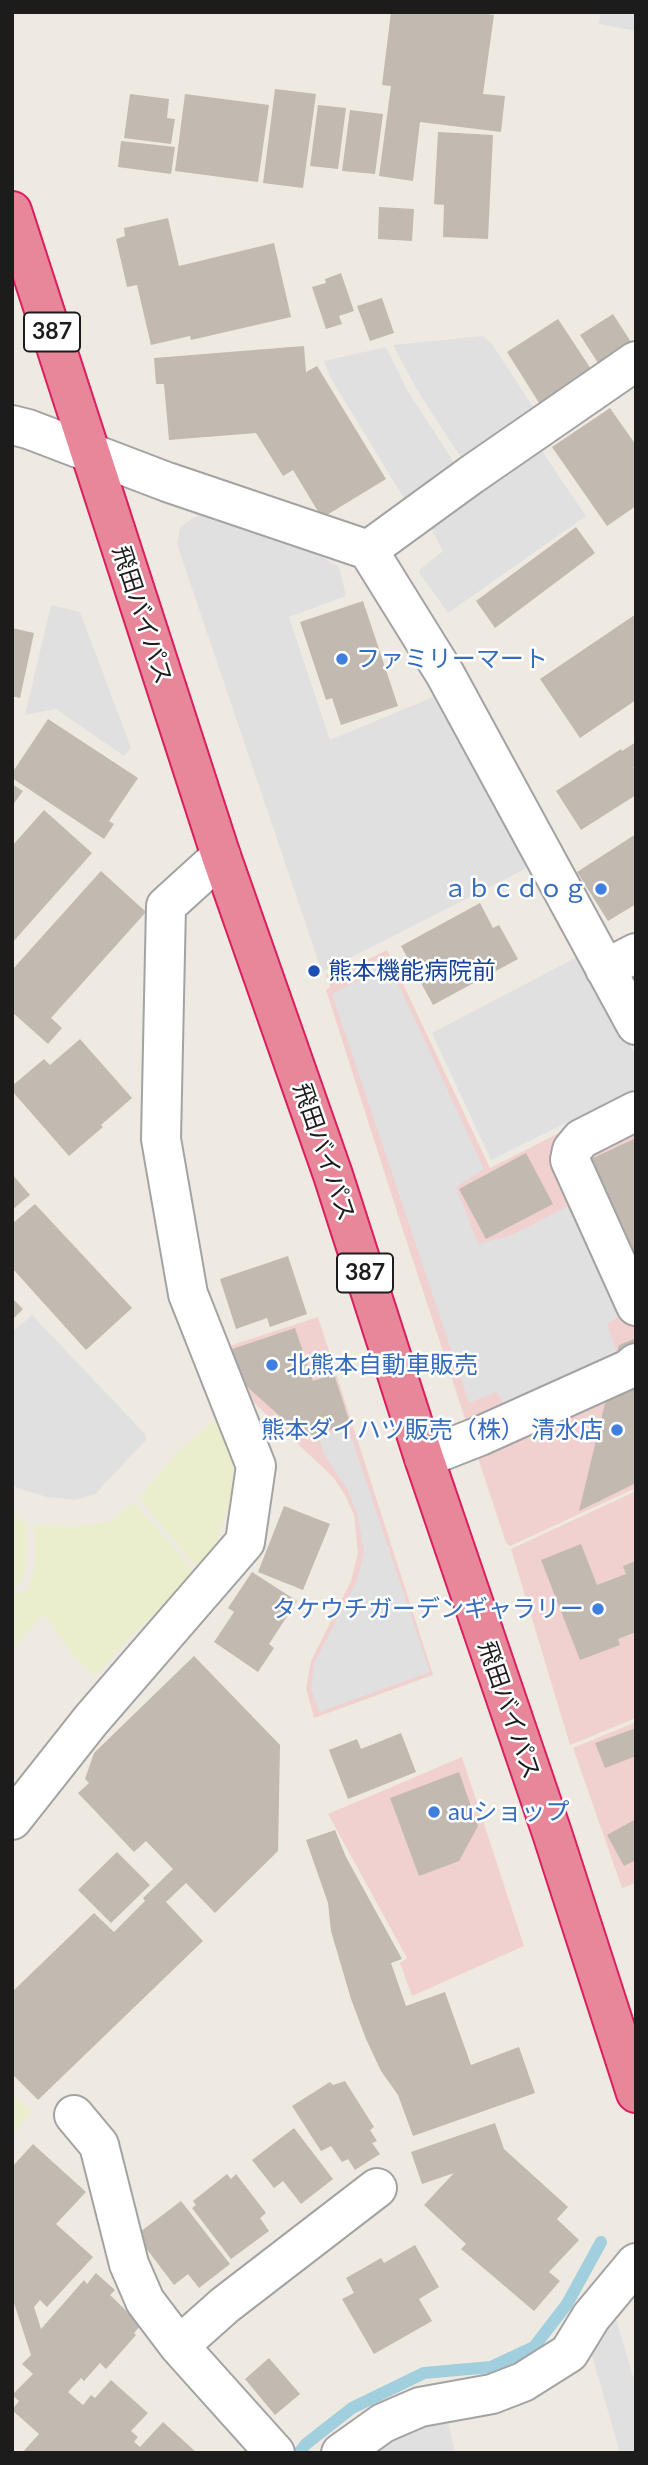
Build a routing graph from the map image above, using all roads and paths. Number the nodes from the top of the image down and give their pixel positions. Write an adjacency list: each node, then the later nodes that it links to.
1 (12, 211): 4 (highway, 飛田バイパス / 387)
2 (636, 361): 5 (street)
3 (12, 425): 4 (street)
4 (90, 454): 5 (street); 6 (highway, 飛田バイパス / 387)
5 (368, 550): 7 (street)
6 (220, 856): 12 (highway, 飛田バイパス / 387); 13 (street)
7 (620, 961): 8 (street)
8 (636, 1025)
9 (636, 1111): 10 (street)
10 (636, 1306)
11 (636, 1363): 12 (street)
12 (424, 1458): 14 (highway, 飛田バイパス / 387)
13 (12, 1820)
14 (636, 2093)
15 (74, 2115): 18 (street)
16 (377, 2188): 18 (street)
17 (636, 2263): 20 (street)
18 (179, 2346): 19 (street)
19 (275, 2453)
20 (341, 2453)

